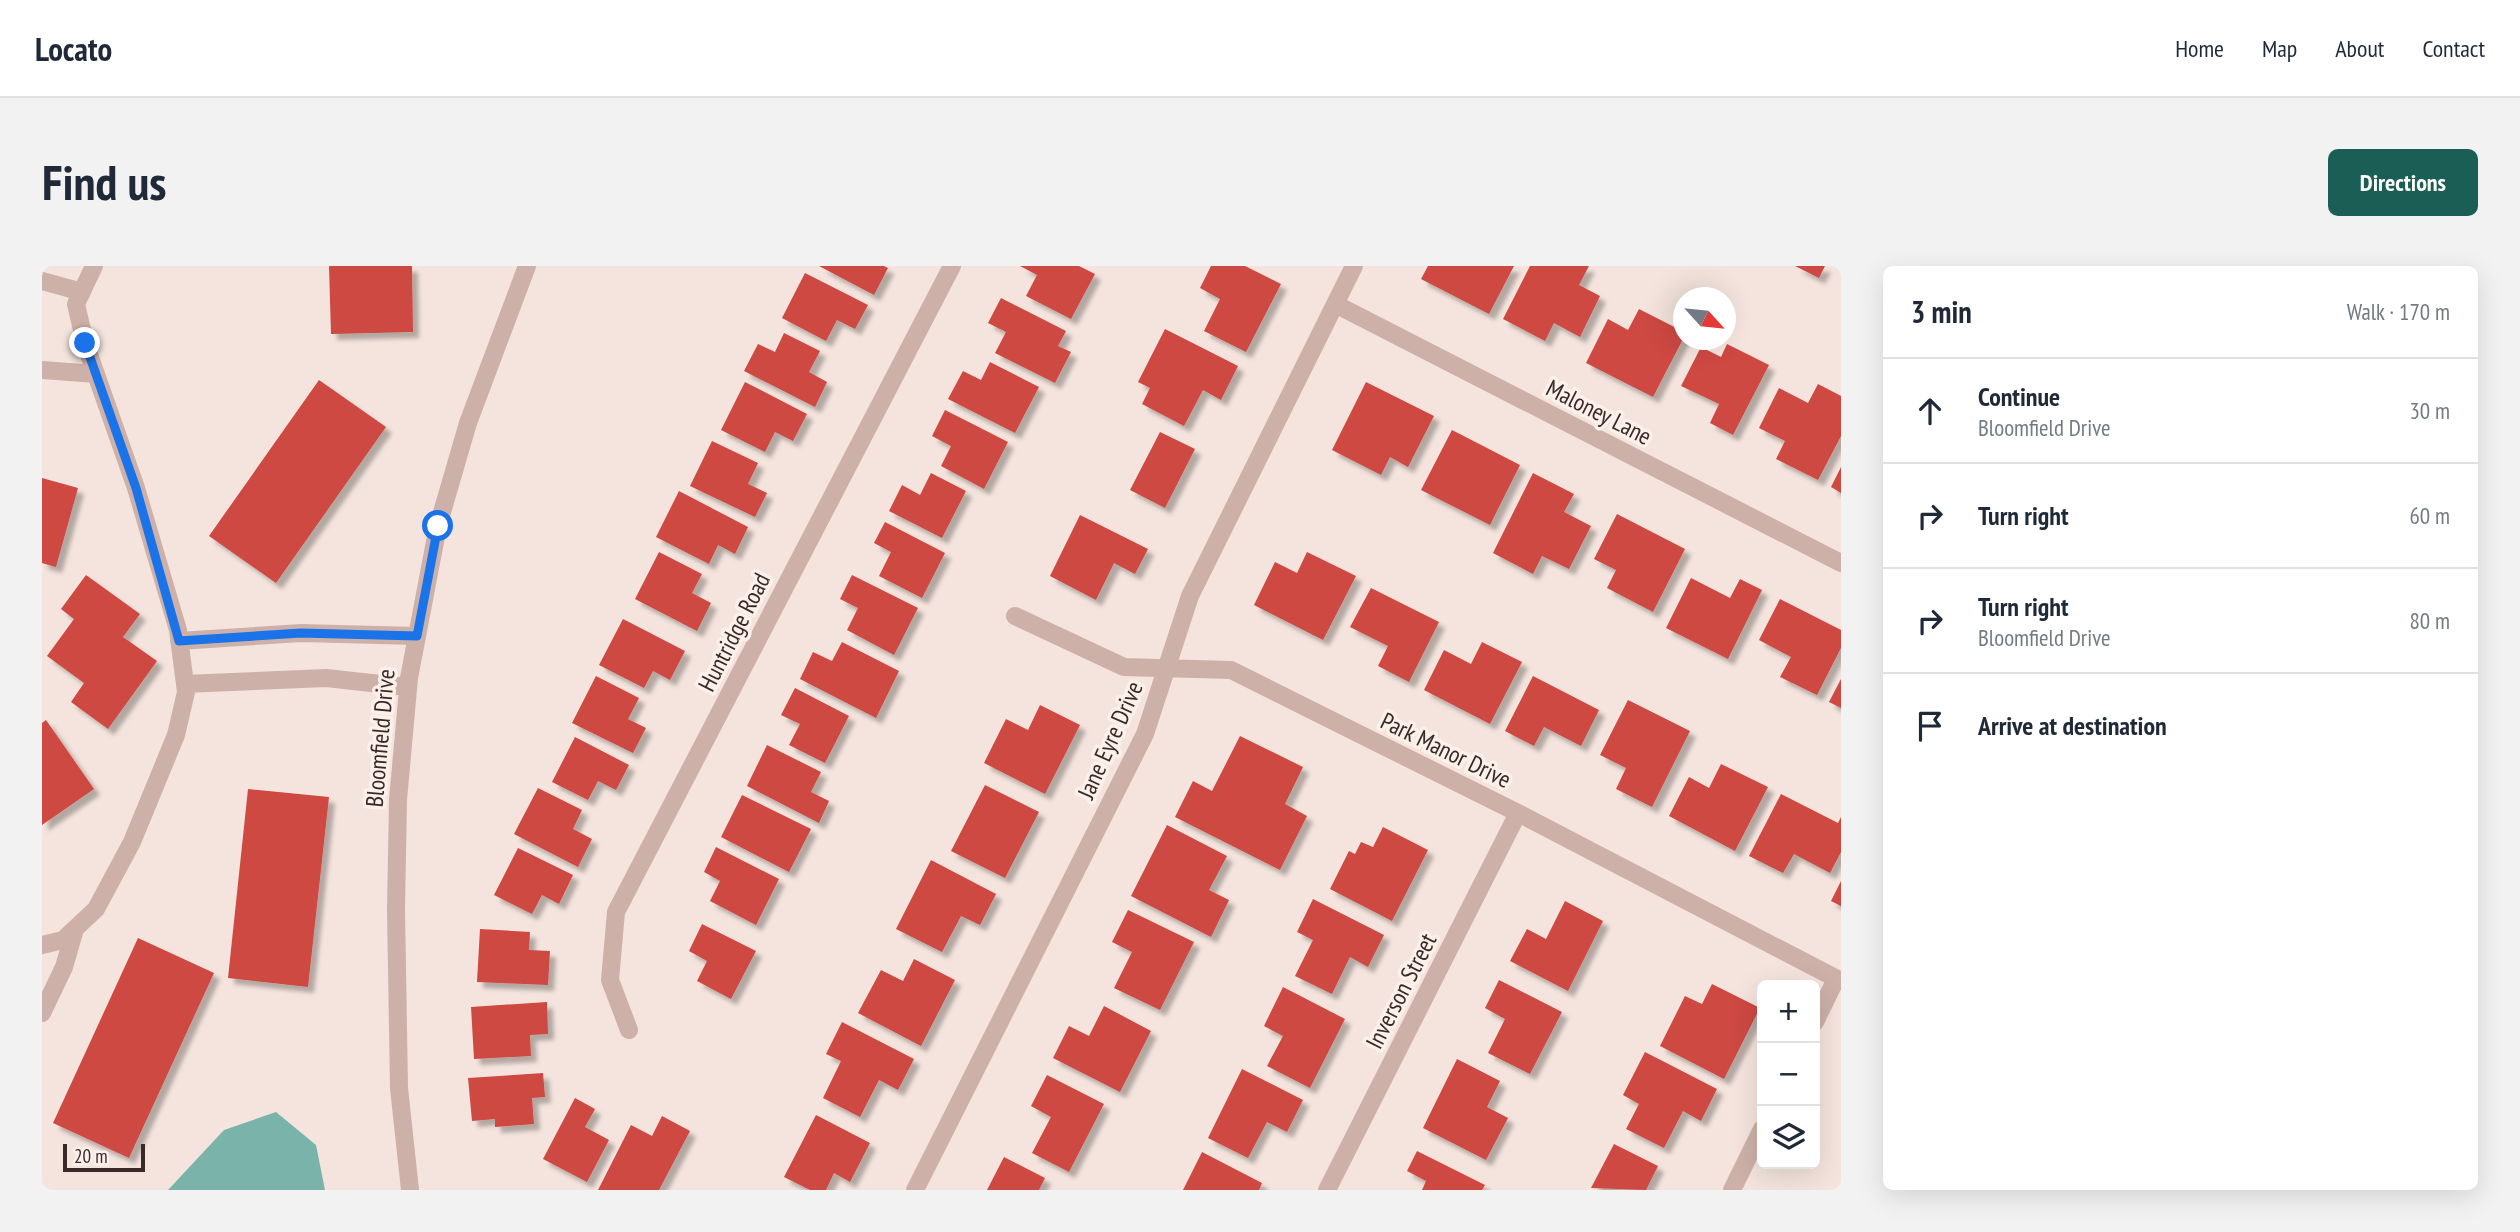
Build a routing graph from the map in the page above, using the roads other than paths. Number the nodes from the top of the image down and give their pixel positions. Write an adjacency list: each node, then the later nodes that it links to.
1 (94, 266): 6 (street)
2 (527, 266): 12 (street, Bloomfield Drive)
3 (952, 266): 23 (street, Huntridge Road)
4 (1354, 266): 7 (street, Jane Eyre Drive)
5 (42, 281): 6 (street)
6 (82, 292): 9 (street)
7 (1335, 304): 10 (street, Maloney Lane); 14 (street, Jane Eyre Drive)
8 (42, 370): 9 (street)
9 (96, 374): 13 (street)
10 (1841, 563)
11 (1015, 616): 14 (street, Park Manor Drive)
12 (417, 636): 13 (street); 16 (street, Bloomfield Drive)
13 (179, 641): 15 (street)
14 (1166, 668): 17 (street, Park Manor Drive); 26 (street, Jane Eyre Drive)
15 (185, 684): 16 (street); 18 (street)
16 (408, 687): 25 (street, Bloomfield Drive)
17 (1518, 813): 20 (street, Park Manor Drive); 27 (street, Inverson Street)
18 (75, 928): 19 (street); 21 (street)
19 (42, 945)
20 (1839, 980): 22 (street)
21 (42, 1013)
22 (1820, 1014)
23 (629, 1030)
24 (1757, 1139): 28 (street)
25 (410, 1190)
26 (915, 1190)
27 (1327, 1190)
28 (1732, 1190)

